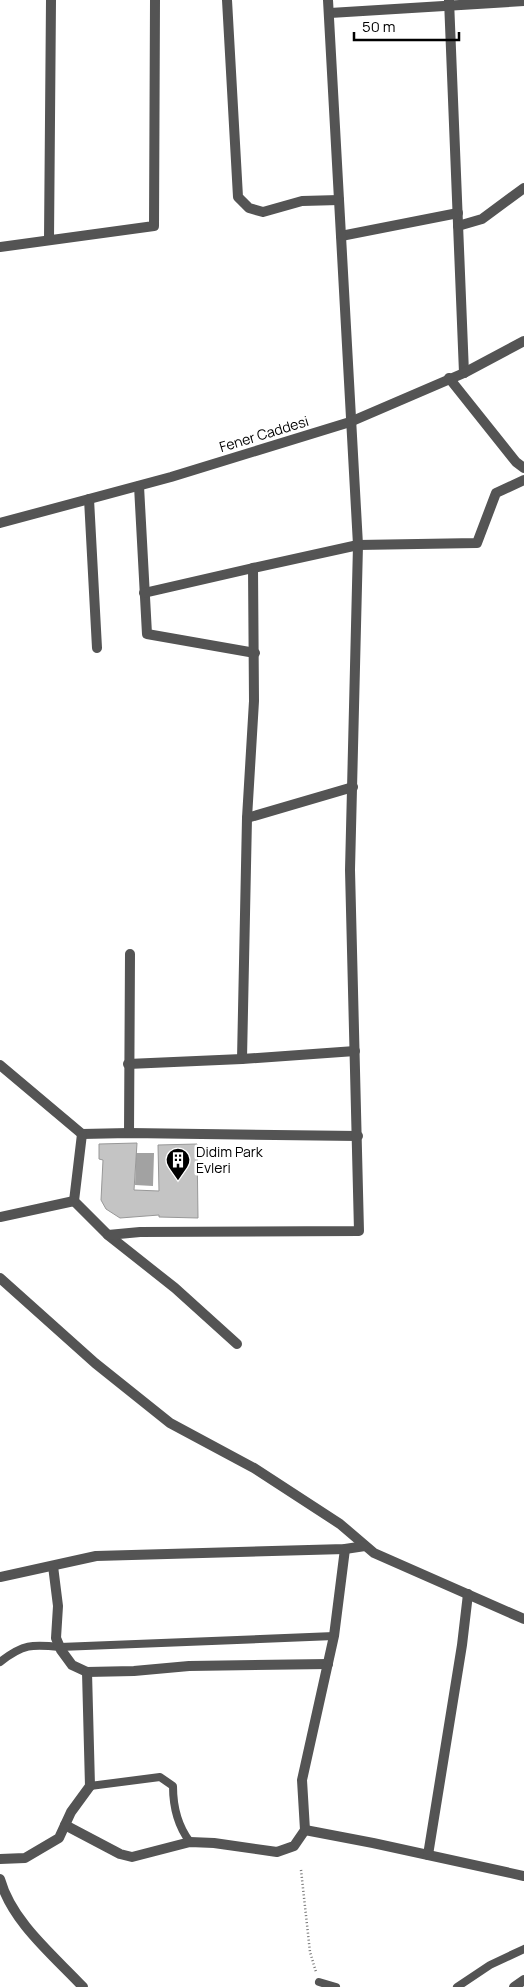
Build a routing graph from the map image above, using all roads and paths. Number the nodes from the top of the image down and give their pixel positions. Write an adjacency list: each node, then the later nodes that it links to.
1 (51, 0): 13 (street)
2 (155, 0): 13 (street)
3 (227, 0): 9 (street)
4 (328, 0): 7 (street)
5 (524, 1): 6 (street)
6 (449, 2): 7 (street); 10 (street)
7 (330, 13): 9 (street)
8 (524, 188): 11 (street)
9 (339, 200): 12 (street)
10 (458, 213): 11 (street); 12 (street)
11 (458, 226): 16 (street)
12 (341, 236): 18 (street)
13 (49, 239): 14 (street)
14 (0, 247)
15 (524, 341): 16 (street, Fener Caddesi)
16 (464, 374): 17 (street, Fener Caddesi)
17 (449, 378): 18 (street, Fener Caddesi); 19 (street)
18 (350, 422): 21 (street, Fener Caddesi); 24 (street)
19 (524, 468)
20 (524, 480): 24 (street)
21 (139, 486): 22 (street, Fener Caddesi); 26 (street)
22 (89, 499): 23 (street, Fener Caddesi); 27 (street)
23 (0, 523)
24 (358, 545): 25 (street); 29 (street)
25 (253, 568): 26 (street); 28 (street)
26 (144, 593): 28 (street)
27 (97, 648)
28 (254, 653): 30 (street)
29 (353, 787): 30 (street); 32 (street)
30 (247, 818): 33 (street)
31 (130, 954): 34 (street)
32 (355, 1051): 33 (street); 38 (street)
33 (242, 1059): 34 (street)
34 (128, 1064): 36 (street)
35 (0, 1065): 37 (street)
36 (129, 1133): 37 (street); 38 (street)
37 (82, 1134): 39 (street)
38 (358, 1136): 41 (street)
39 (74, 1201): 40 (street); 41 (street)
40 (0, 1218)
41 (108, 1235): 43 (street)
42 (0, 1278): 44 (street)
43 (237, 1344)
44 (365, 1546): 45 (street); 48 (street)
45 (344, 1550): 46 (street); 50 (street)
46 (53, 1566): 47 (street); 51 (street)
47 (0, 1576)
48 (468, 1594): 49 (street); 59 (street)
49 (524, 1619)
50 (334, 1636): 51 (lane); 53 (street)
51 (60, 1647): 52 (lane); 54 (street)
52 (0, 1662)
53 (328, 1664): 54 (street); 57 (street)
54 (87, 1672): 55 (street)
55 (90, 1786): 56 (street); 58 (lane)
56 (65, 1825): 58 (street); 60 (street)
57 (305, 1830): 58 (street); 59 (street)
58 (190, 1842)
59 (428, 1855): 62 (street)
60 (0, 1859)
61 (301, 1870): 66 (path)
62 (524, 1876)
63 (0, 1879): 67 (street)
64 (524, 1949): 69 (lane)
65 (524, 1980): 70 (street)
66 (319, 1982): 68 (lane)
67 (83, 1987)
68 (336, 1987)
69 (458, 1987)
70 (514, 1987)

